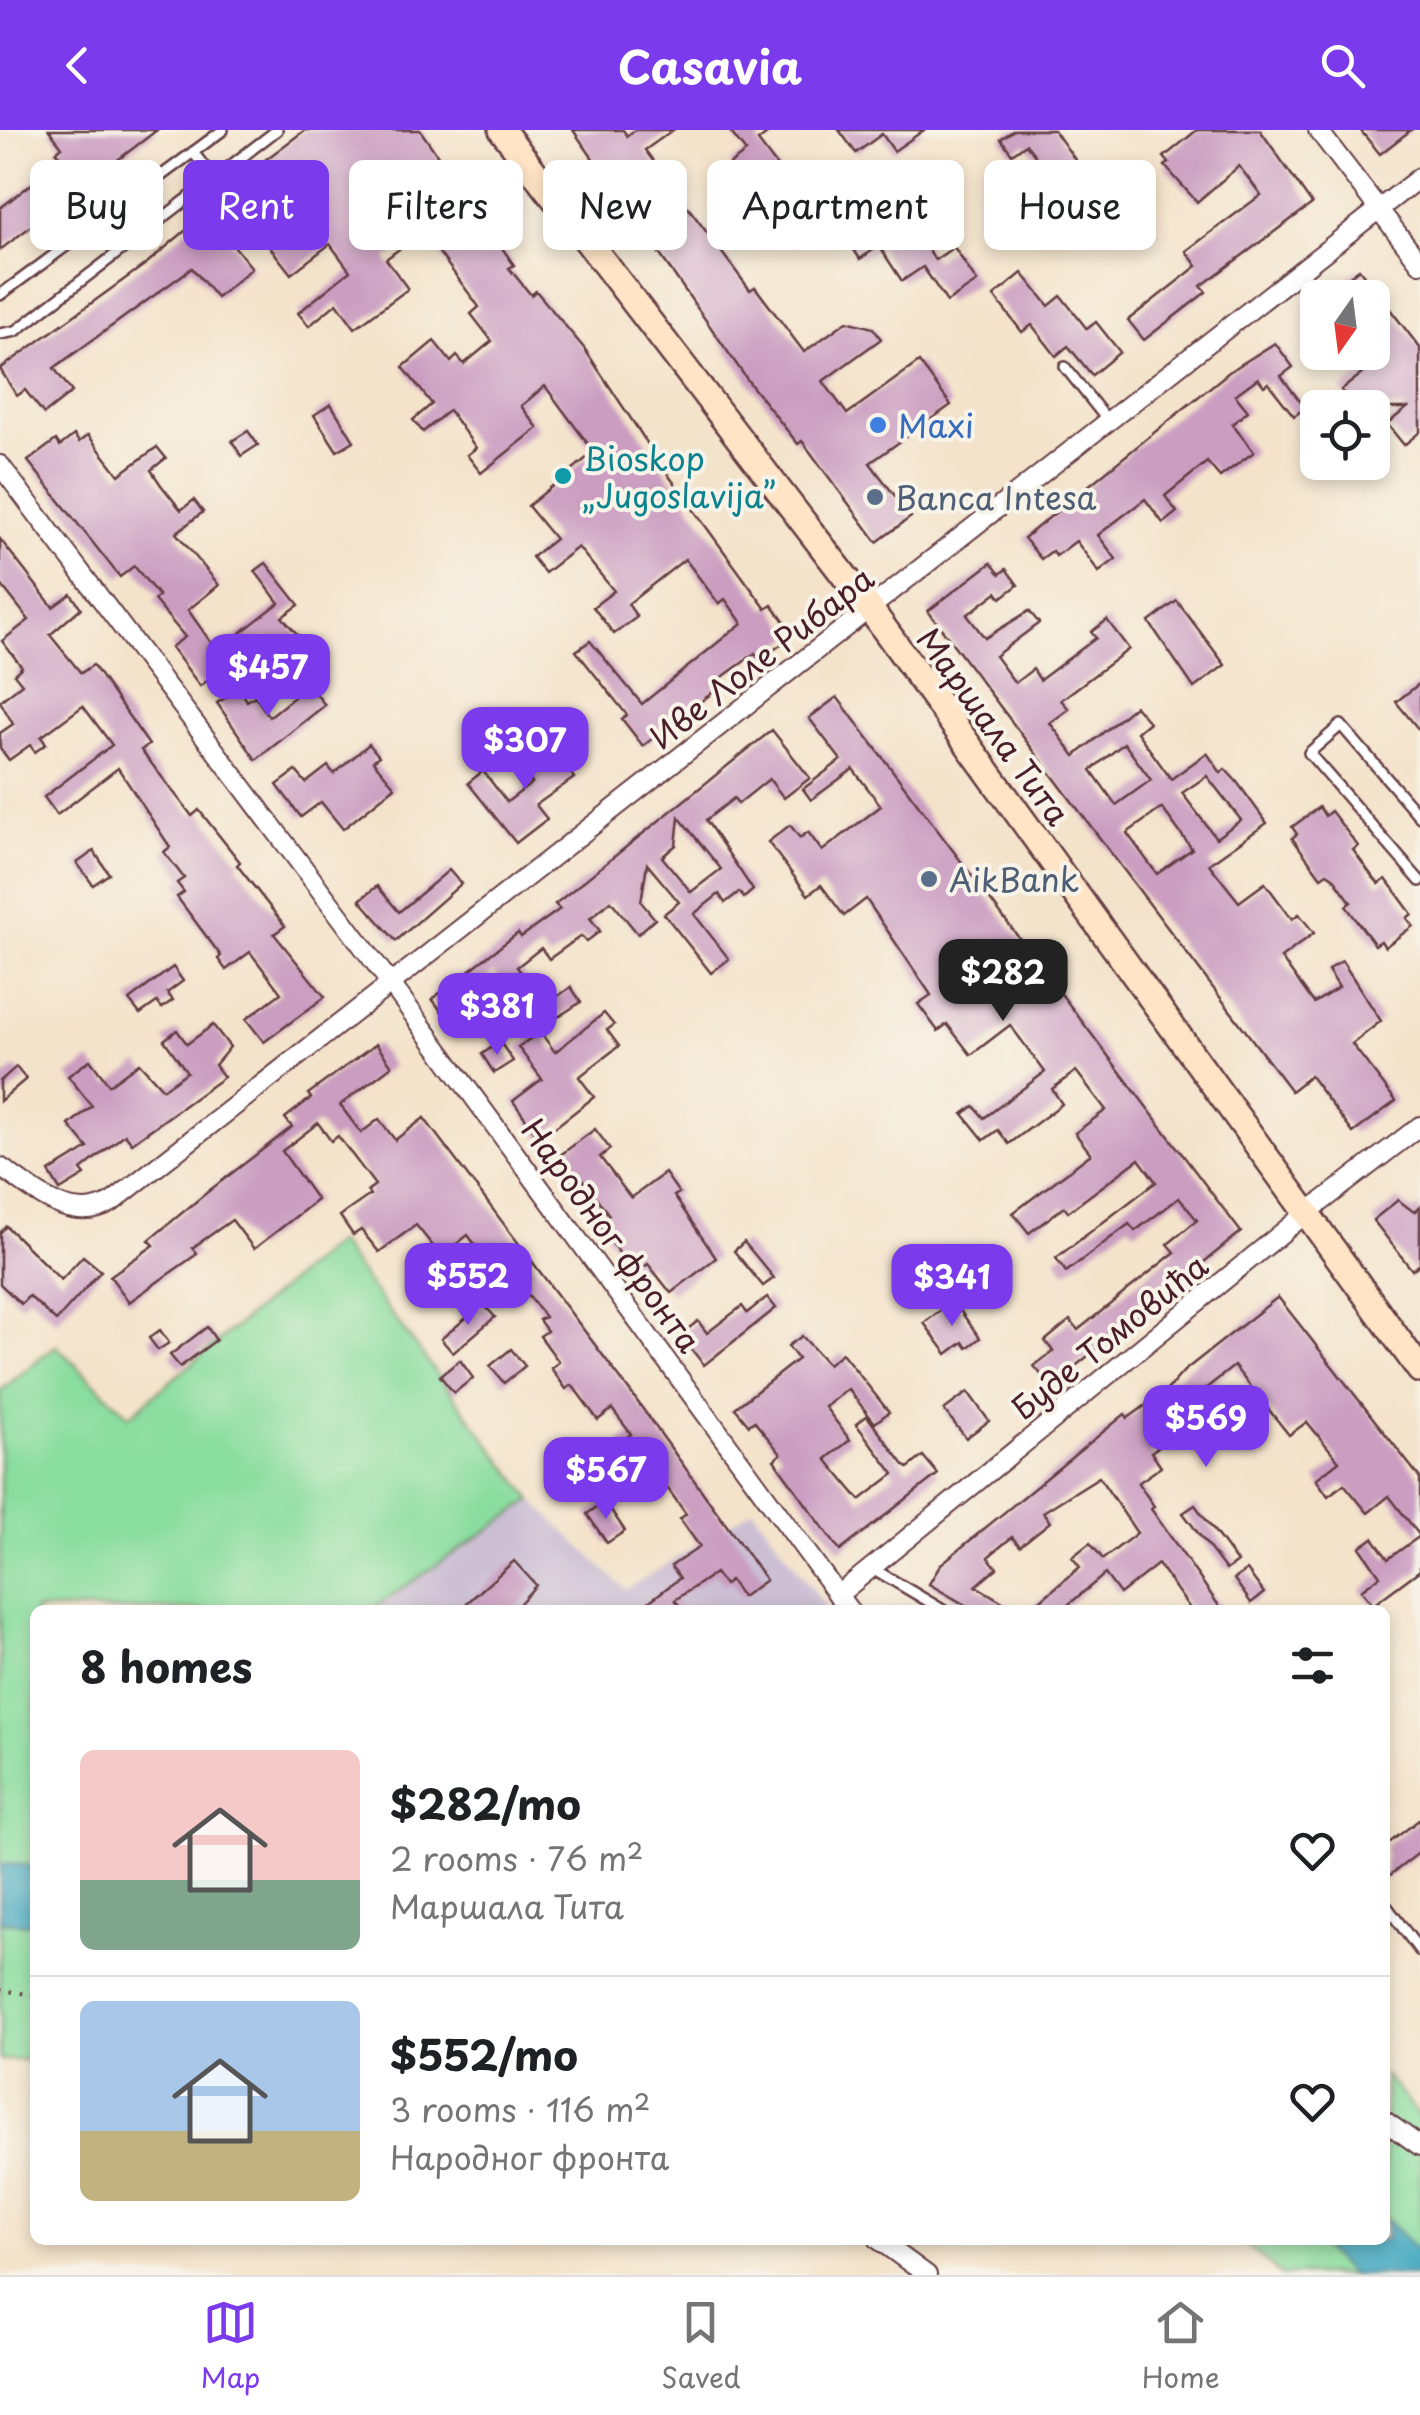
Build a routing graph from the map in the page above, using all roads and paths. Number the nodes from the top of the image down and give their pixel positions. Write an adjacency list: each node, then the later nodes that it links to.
1 (223, 130): 5 (lane)
2 (277, 130): 7 (lane)
3 (502, 130): 17 (street, Маршала Тита)
4 (1318, 130): 10 (street)
5 (193, 152): 6 (lane); 12 (lane)
6 (199, 160)
7 (236, 160)
8 (1420, 177): 10 (street, Иве Лоле Рибара)
9 (183, 201): 13 (lane)
10 (1380, 209): 11 (street); 15 (street, Иве Лоле Рибара)
11 (1420, 263)
12 (0, 295)
13 (0, 334)
14 (1066, 367): 15 (lane)
15 (1109, 424): 17 (street, Иве Лоле Рибара)
16 (0, 465): 20 (street, Народног фронта)
17 (870, 609): 20 (street, Иве Лоле Рибара); 23 (street, Маршала Тита)
18 (1420, 817): 19 (lane)
19 (1420, 881)
20 (390, 984): 22 (street, Иве Лоле Рибара); 26 (street, Народног фронта)
21 (1420, 1126): 23 (street, Буде Томовића)
22 (0, 1166)
23 (1304, 1214): 24 (street, Маршала Тита); 25 (street, Буде Томовића)
24 (1420, 1370)
25 (872, 1567): 26 (street, Буде Томовића); 27 (lane)
26 (844, 1602)
27 (935, 1605)
28 (1390, 1911): 29 (lane)
29 (1420, 1951)
30 (0, 1990): 31 (path)
31 (30, 1994)
32 (1390, 2124): 33 (street)
33 (1420, 2146)
34 (885, 2245): 35 (street)
35 (927, 2275)

